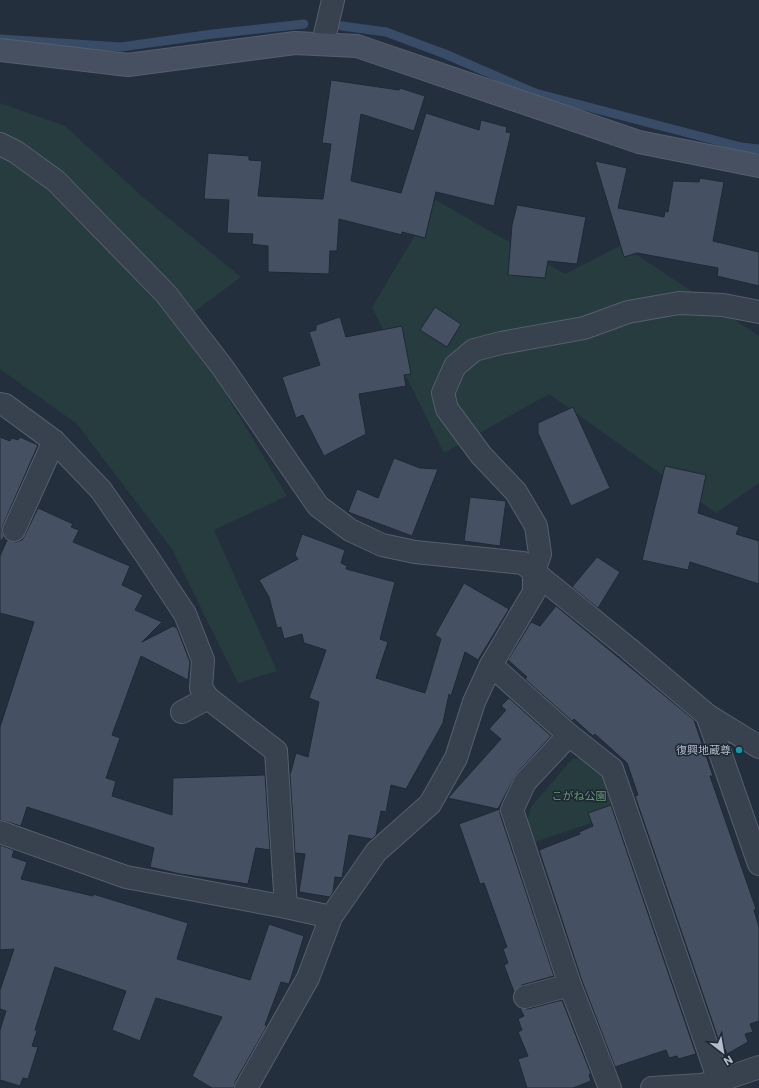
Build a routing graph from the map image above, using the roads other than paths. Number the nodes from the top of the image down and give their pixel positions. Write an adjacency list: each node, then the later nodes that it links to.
1 (333, 0): 2 (street)
2 (323, 43): 3 (street); 5 (street)
3 (0, 50)
4 (0, 144): 10 (street)
5 (759, 166)
6 (759, 312): 10 (street)
7 (0, 404): 8 (street)
8 (54, 440): 9 (street); 12 (street)
9 (14, 530)
10 (534, 570): 11 (street); 14 (street)
11 (491, 666): 15 (street); 20 (street)
12 (208, 698): 13 (street); 19 (street)
13 (182, 712)
14 (707, 715): 16 (street); 18 (street)
15 (569, 735): 21 (street); 24 (street)
16 (759, 748)
17 (0, 832): 19 (street)
18 (759, 864)
19 (286, 907): 20 (street)
20 (332, 917): 25 (street)
21 (570, 985): 22 (street); 26 (street)
22 (525, 998)
23 (759, 1067): 24 (street)
24 (719, 1081): 27 (street)
25 (246, 1088)
26 (610, 1088)
27 (652, 1088)

